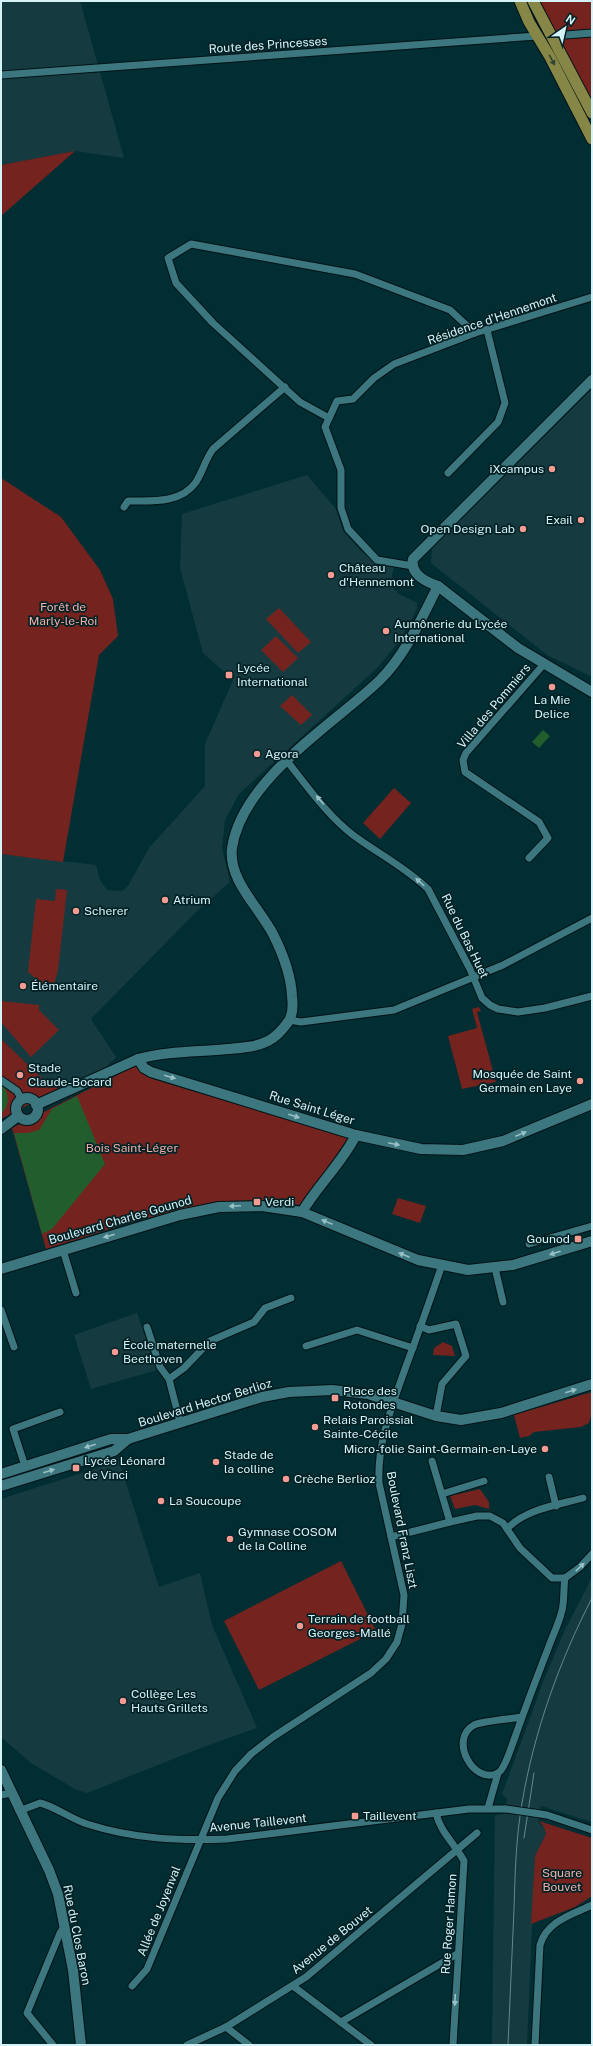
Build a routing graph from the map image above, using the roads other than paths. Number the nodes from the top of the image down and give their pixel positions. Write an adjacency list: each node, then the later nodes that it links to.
1 (520, 1): 4 (main road)
2 (533, 1): 5 (main road)
3 (592, 33): 5 (street)
4 (537, 36): 6 (street, Route des Princesses); 8 (main road, one-way to 8)
5 (552, 36): 7 (main road)
6 (1, 75)
7 (592, 113)
8 (592, 139)
9 (592, 297): 10 (street, Résidence d'Hennemont)
10 (487, 330): 11 (street, Résidence d'Hennemont); 15 (street)
11 (475, 333): 13 (street); 14 (street, Résidence d'Hennemont)
12 (592, 380): 17 (street)
13 (285, 387): 14 (street); 16 (street)
14 (329, 418): 17 (street, Résidence d'Hennemont)
15 (448, 473)
16 (124, 507)
17 (413, 566): 18 (street)
18 (438, 586): 19 (street); 21 (street)
19 (544, 664): 20 (street); 22 (street, Villa des Pommiers)
20 (592, 692)
21 (287, 761): 24 (street, Rue du Bas Huet, one-way to 21); 26 (street)
22 (529, 858)
23 (592, 918): 24 (street)
24 (473, 976): 25 (street, Rue du Bas Huet); 26 (street)
25 (592, 996)
26 (289, 1020): 27 (street)
27 (138, 1058): 31 (street); 34 (street, Rue Saint Léger, one-way to 34)
28 (1, 1080): 29 (street)
29 (20, 1095): 31 (street); 32 (street)
30 (592, 1104): 34 (street, Rue Saint Léger, one-way to 30)
31 (36, 1105): 32 (street)
32 (18, 1116): 33 (street)
33 (1, 1129)
34 (356, 1135): 35 (street)
35 (302, 1212): 39 (street, Boulevard Charles Gounod, one-way to 39); 40 (street, Boulevard Charles Gounod, one-way to 35)
36 (592, 1226): 38 (street)
37 (592, 1241): 41 (street, Boulevard Charles Gounod, one-way to 41)
38 (529, 1244)
39 (63, 1250): 42 (street, Boulevard Charles Gounod); 43 (street)
40 (442, 1265): 41 (street, Boulevard Charles Gounod); 47 (street, Boulevard Franz Liszt)
41 (495, 1268): 45 (street)
42 (1, 1269)
43 (76, 1293)
44 (291, 1298): 52 (street)
45 (503, 1302)
46 (1, 1310): 50 (street)
47 (420, 1326): 51 (street, Boulevard Franz Liszt); 56 (street)
48 (147, 1327): 52 (street)
49 (306, 1346): 51 (street)
50 (14, 1347)
51 (412, 1348): 54 (street, Boulevard Franz Liszt)
52 (169, 1379): 57 (street)
53 (592, 1384): 56 (street, Boulevard Hector Berlioz, one-way to 53)
54 (394, 1402): 56 (street, Boulevard Hector Berlioz); 57 (street, Boulevard Hector Berlioz); 70 (street, Boulevard Franz Liszt)
55 (60, 1412): 60 (street)
56 (436, 1416)
57 (180, 1422): 58 (street, Boulevard Hector Berlioz)
58 (128, 1439): 60 (street, Boulevard Hector Berlioz, one-way to 60); 64 (street, Boulevard Hector Berlioz, one-way to 58)
59 (432, 1461): 65 (street)
60 (25, 1466): 61 (street, Boulevard Hector Berlioz)
61 (1, 1474)
62 (549, 1477): 67 (street)
63 (484, 1481): 65 (street)
64 (1, 1486)
65 (442, 1494): 68 (street)
66 (583, 1498): 67 (street)
67 (556, 1506): 69 (street)
68 (450, 1522): 69 (street); 70 (street)
69 (507, 1529): 72 (street)
70 (391, 1537): 82 (street, Boulevard Franz Liszt)
71 (592, 1554): 72 (street, one-way to 71)
72 (565, 1578): 73 (street)
73 (522, 1717): 75 (street); 75 (street)
74 (1, 1770): 76 (street, Rue du Clos Baron)
75 (498, 1773): 77 (street)
76 (6, 1794): 78 (street, Rue du Clos Baron)
77 (488, 1808): 79 (street, Avenue Taillevent); 80 (street, Avenue Taillevent, bridge)
78 (19, 1811): 82 (street, Avenue Taillevent); 85 (street, Rue du Clos Baron)
79 (436, 1813): 82 (street, Avenue Taillevent); 83 (street, Rue Roger Hamon)
80 (592, 1830)
81 (477, 1833): 83 (street, Avenue de Bouvet)
82 (200, 1840): 87 (street, Allée de Joyenval)
83 (458, 1850): 86 (street, Rue Roger Hamon); 88 (street, Avenue de Bouvet)
84 (592, 1905): 97 (street)
85 (64, 1927): 91 (street); 92 (street, Rue du Clos Baron)
86 (457, 1954): 89 (street); 96 (street, Rue Roger Hamon, one-way to 96)
87 (132, 1986)
88 (293, 1986): 89 (street); 90 (street, Avenue de Bouvet)
89 (341, 2022): 95 (street)
90 (226, 2027): 93 (street, Avenue de Bouvet); 94 (street)
91 (53, 2045)
92 (81, 2045)
93 (187, 2045)
94 (249, 2045)
95 (371, 2045)
96 (452, 2045)
97 (535, 2045)

